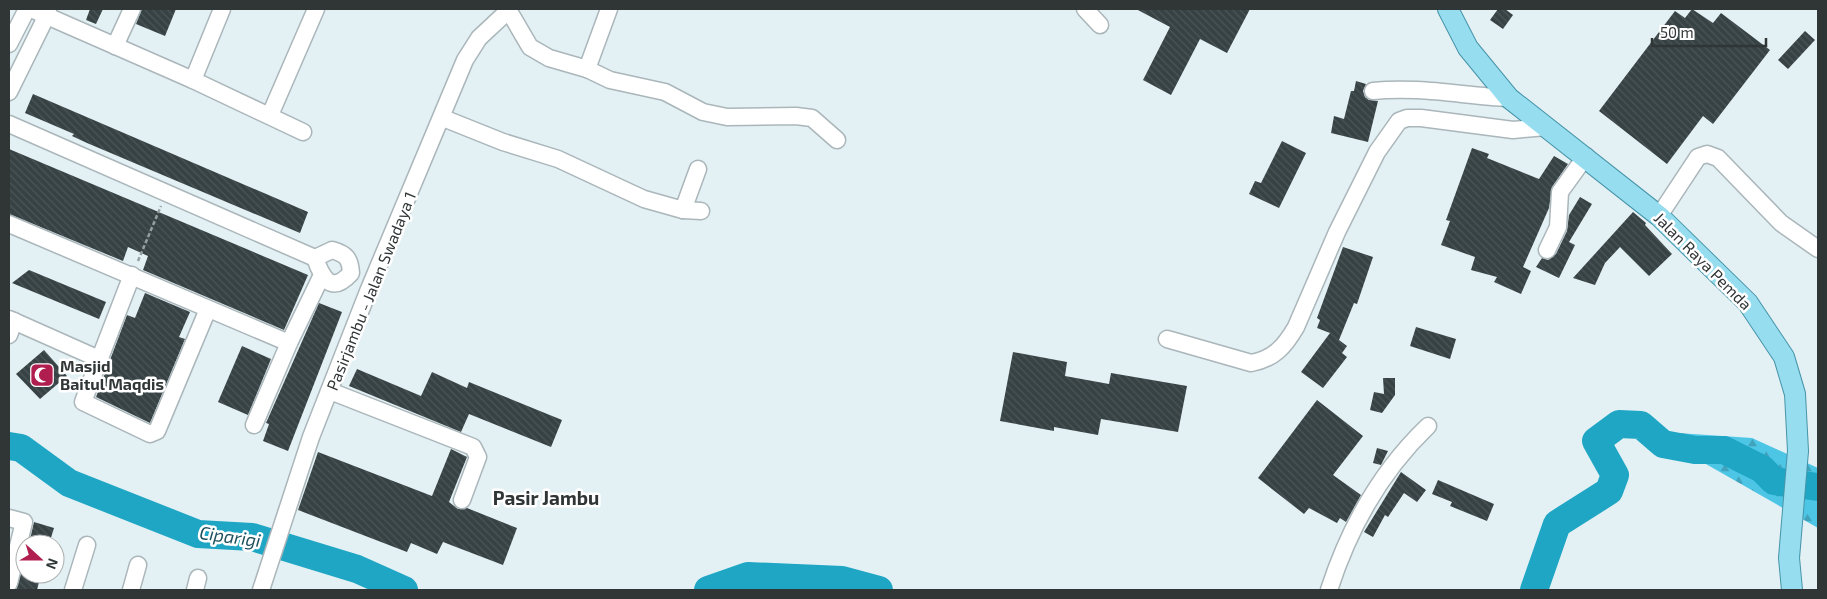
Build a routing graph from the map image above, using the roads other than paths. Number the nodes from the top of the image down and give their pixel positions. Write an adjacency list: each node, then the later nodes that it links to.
1 (29, 9): 9 (street); 11 (street)
2 (132, 9): 12 (street)
3 (222, 9): 14 (street)
4 (316, 9): 18 (street)
5 (1085, 9): 10 (street)
6 (1448, 9): 17 (main road, Jalan Raya Pemda)
7 (509, 10): 13 (street); 19 (street, Pasirjambu - Jalan Swadaya 1)
8 (604, 10): 13 (street)
9 (48, 12): 12 (street); 16 (street)
10 (1100, 25)
11 (9, 44)
12 (115, 46): 14 (street)
13 (588, 69): 23 (street)
14 (193, 80): 18 (street)
15 (1373, 91): 17 (street)
16 (9, 92)
17 (1510, 98): 21 (main road, Jalan Raya Pemda)
18 (270, 115): 22 (street)
19 (442, 118): 26 (street); 40 (street, Pasirjambu - Jalan Swadaya 1)
20 (9, 124): 32 (street)
21 (1546, 127): 24 (main road, Jalan Raya Pemda); 37 (street)
22 (303, 132)
23 (837, 140)
24 (1586, 156): 28 (main road, Jalan Raya Pemda); 31 (street)
25 (698, 170): 26 (street)
26 (683, 210): 27 (street)
27 (701, 211)
28 (1659, 216): 30 (street); 52 (main road, Jalan Raya Pemda)
29 (9, 224): 33 (street)
30 (1818, 249)
31 (1547, 250)
32 (315, 258): 34 (street); 34 (street)
33 (132, 275): 35 (street); 39 (street)
34 (321, 277): 38 (street)
35 (208, 309): 38 (street); 39 (street)
36 (10, 325): 39 (street)
37 (1167, 339)
38 (289, 343): 41 (street)
39 (99, 359)
40 (330, 391): 43 (street); 50 (street, Pasirjambu - Jalan Swadaya 1)
41 (254, 425)
42 (1428, 426): 51 (street)
43 (462, 500)
44 (9, 518): 47 (street)
45 (87, 545): 48 (street)
46 (138, 565): 49 (street)
47 (9, 583)
48 (73, 590)
49 (131, 590)
50 (261, 590)
51 (1329, 590)
52 (1792, 590)

